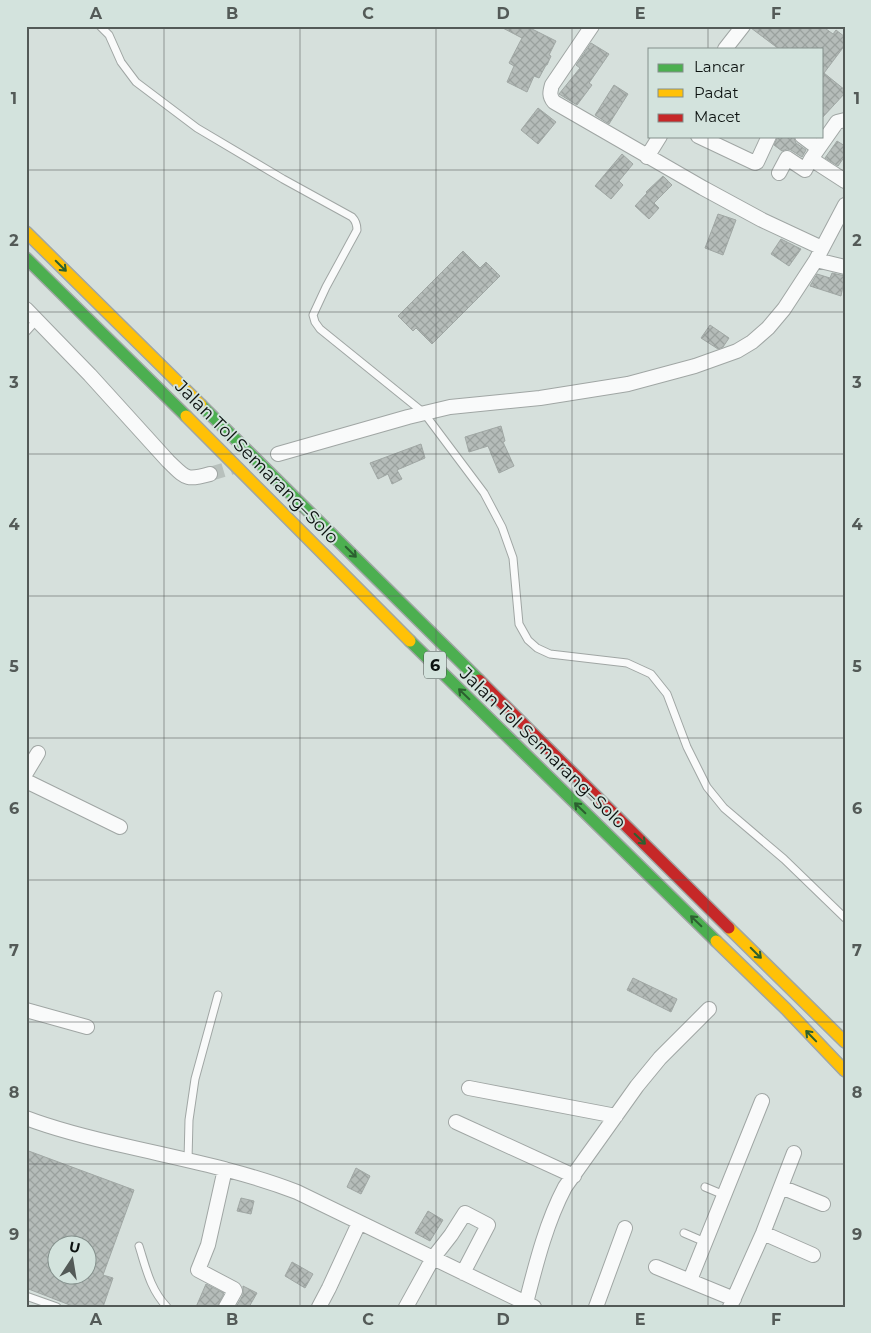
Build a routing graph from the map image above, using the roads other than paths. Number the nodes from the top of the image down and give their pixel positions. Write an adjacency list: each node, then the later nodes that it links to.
1 (100, 26): 22 (lane)
2 (592, 26): 11 (street)
3 (743, 26): 4 (street)
4 (725, 48)
5 (845, 120): 10 (street)
6 (659, 138): 11 (street)
7 (702, 138): 8 (street)
8 (768, 138)
9 (803, 138): 10 (street)
10 (815, 154): 12 (street); 13 (street)
11 (647, 157): 16 (street)
12 (779, 173)
13 (845, 181)
14 (845, 205): 16 (street)
15 (26, 232): 34 (highway, Jalan Tol Semarang–Solo / 6, one-way to 34)
16 (819, 254): 18 (street); 22 (street)
17 (26, 258): 35 (highway, Jalan Tol Semarang–Solo / 6, one-way to 17)
18 (845, 267)
19 (26, 309): 20 (street)
20 (36, 321): 21 (lane); 24 (street)
21 (26, 332)
22 (424, 413): 23 (street); 29 (lane)
23 (278, 454)
24 (210, 474)
25 (38, 753): 26 (street)
26 (26, 774)
27 (26, 781): 28 (street)
28 (120, 827)
29 (845, 918)
30 (218, 995): 42 (lane)
31 (709, 1009): 38 (street)
32 (26, 1010): 33 (street)
33 (87, 1027)
34 (845, 1042)
35 (845, 1071)
36 (469, 1088): 38 (street)
37 (762, 1102): 47 (street)
38 (616, 1116): 44 (street)
39 (26, 1118): 42 (street)
40 (456, 1122): 44 (street)
41 (794, 1153): 46 (street)
42 (188, 1160): 43 (street)
43 (225, 1169): 49 (street); 65 (street)
44 (574, 1176): 62 (street)
45 (705, 1187): 47 (lane)
46 (781, 1187): 48 (street); 52 (street)
47 (724, 1195): 53 (street)
48 (823, 1204)
49 (359, 1222): 56 (street); 66 (street)
50 (625, 1228): 68 (street)
51 (684, 1233): 53 (lane)
52 (763, 1233): 55 (street); 61 (street)
53 (705, 1242): 59 (street)
54 (139, 1246): 64 (lane)
55 (813, 1255)
56 (433, 1258): 58 (street); 58 (street); 67 (street)
57 (656, 1267): 59 (street)
58 (463, 1273): 62 (street)
59 (690, 1280): 61 (street)
60 (26, 1296): 63 (lane)
61 (732, 1303)
62 (524, 1304)
63 (58, 1307)
64 (167, 1307)
65 (226, 1307)
66 (319, 1307)
67 (406, 1307)
68 (596, 1307)

